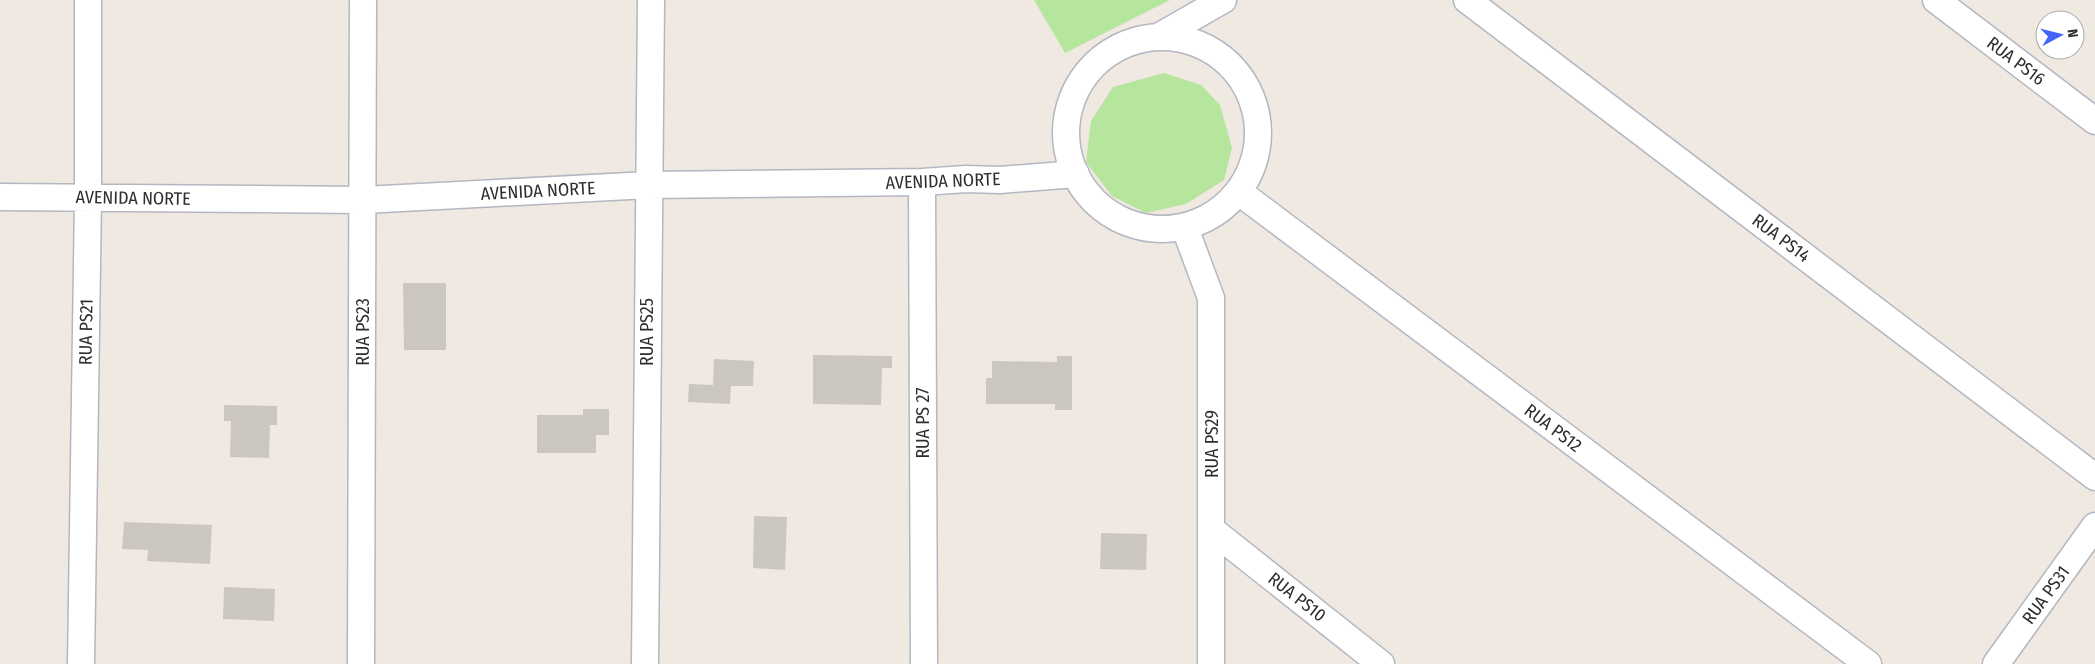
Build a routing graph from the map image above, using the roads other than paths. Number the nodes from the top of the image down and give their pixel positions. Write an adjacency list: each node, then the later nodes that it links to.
1 (88, 0): 14 (street, RUA PS21)
2 (364, 0): 15 (street, RUA PS23)
3 (651, 0): 11 (street, RUA PS25)
4 (1223, 0): 7 (street)
5 (1467, 0): 17 (street, RUA PS14)
6 (1936, 0): 8 (street, RUA PS16)
7 (1158, 37): 9 (street); 12 (street)
8 (2095, 121)
9 (1076, 174): 10 (street, AVENIDA NORTE); 16 (street)
10 (922, 182): 11 (street, AVENIDA NORTE); 23 (street, RUA PS 27)
11 (648, 185): 15 (street, AVENIDA NORTE); 22 (street, RUA PS25)
12 (1239, 192): 16 (street); 26 (street, RUA PS12)
13 (0, 197): 14 (street, AVENIDA NORTE)
14 (88, 198): 15 (street, AVENIDA NORTE); 20 (street, RUA PS21)
15 (364, 200): 21 (street, RUA PS23)
16 (1185, 228): 19 (street, RUA PS29)
17 (2095, 477)
18 (2095, 526): 27 (street, RUA PS31)
19 (1212, 530): 24 (street, RUA PS29); 25 (street, RUA PS10)
20 (81, 664)
21 (361, 664)
22 (645, 664)
23 (924, 664)
24 (1211, 664)
25 (1381, 664)
26 (1868, 664)
27 (1996, 664)

